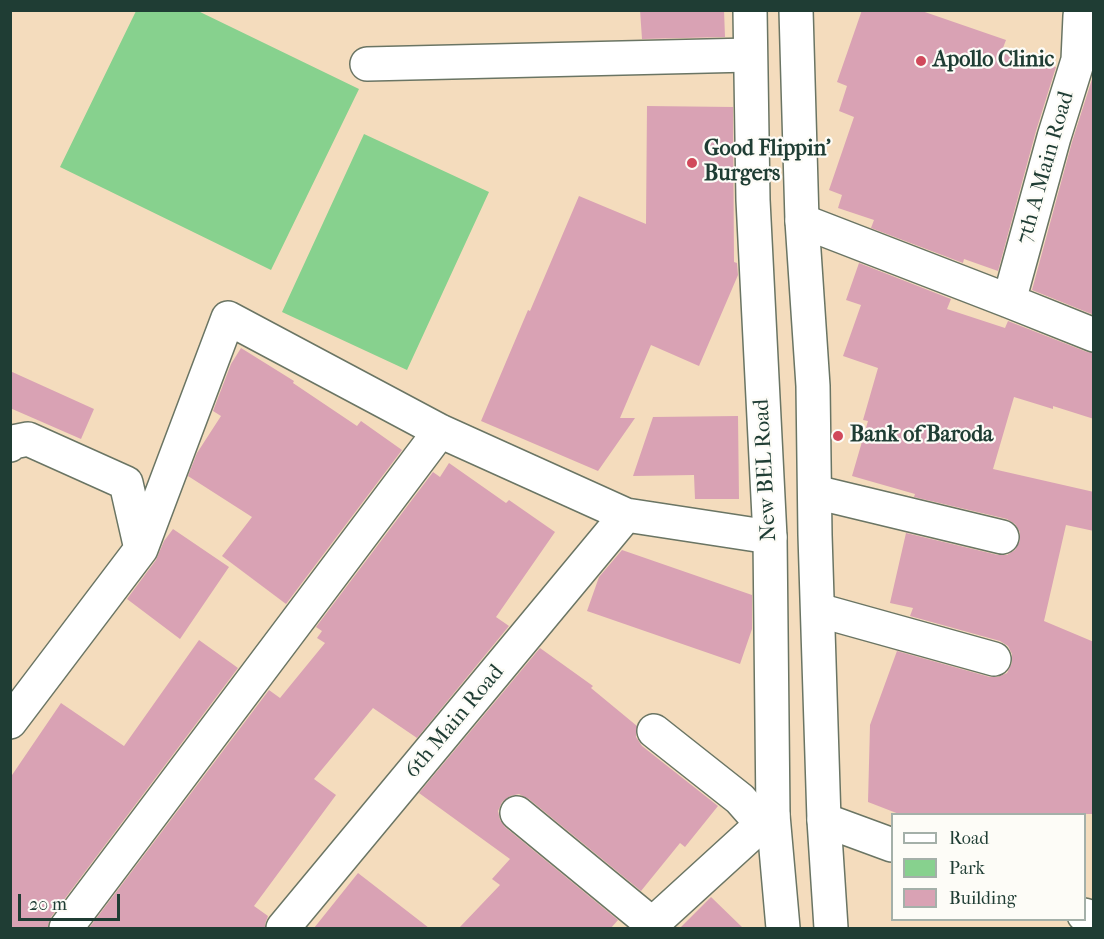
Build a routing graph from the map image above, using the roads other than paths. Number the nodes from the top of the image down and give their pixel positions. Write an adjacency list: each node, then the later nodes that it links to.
1 (750, 10): 6 (street, New BEL Road)
2 (795, 10): 5 (street, New BEL Road)
3 (815, 10): 5 (street)
4 (1076, 12): 9 (street, 7th A Main Road)
5 (797, 49): 8 (street, New BEL Road)
6 (750, 55): 7 (street); 15 (street, New BEL Road)
7 (367, 64)
8 (802, 221): 9 (street); 13 (street, New BEL Road)
9 (1009, 301): 10 (street)
10 (1094, 335)
11 (440, 431): 14 (street); 17 (street); 27 (street)
12 (10, 445): 17 (street)
13 (815, 492): 16 (street); 18 (street, New BEL Road)
14 (626, 515): 15 (street); 28 (street, 6th Main Road)
15 (770, 537): 23 (street, New BEL Road)
16 (1002, 537)
17 (141, 549): 20 (street)
18 (818, 610): 19 (street); 24 (street, New BEL Road)
19 (994, 659)
20 (10, 722)
21 (654, 731): 23 (street)
22 (517, 813): 26 (street)
23 (767, 819): 26 (street); 29 (street, New BEL Road)
24 (824, 820): 25 (street); 30 (street, New BEL Road)
25 (891, 845)
26 (650, 926)
27 (66, 928)
28 (283, 928)
29 (783, 928)
30 (831, 928)

